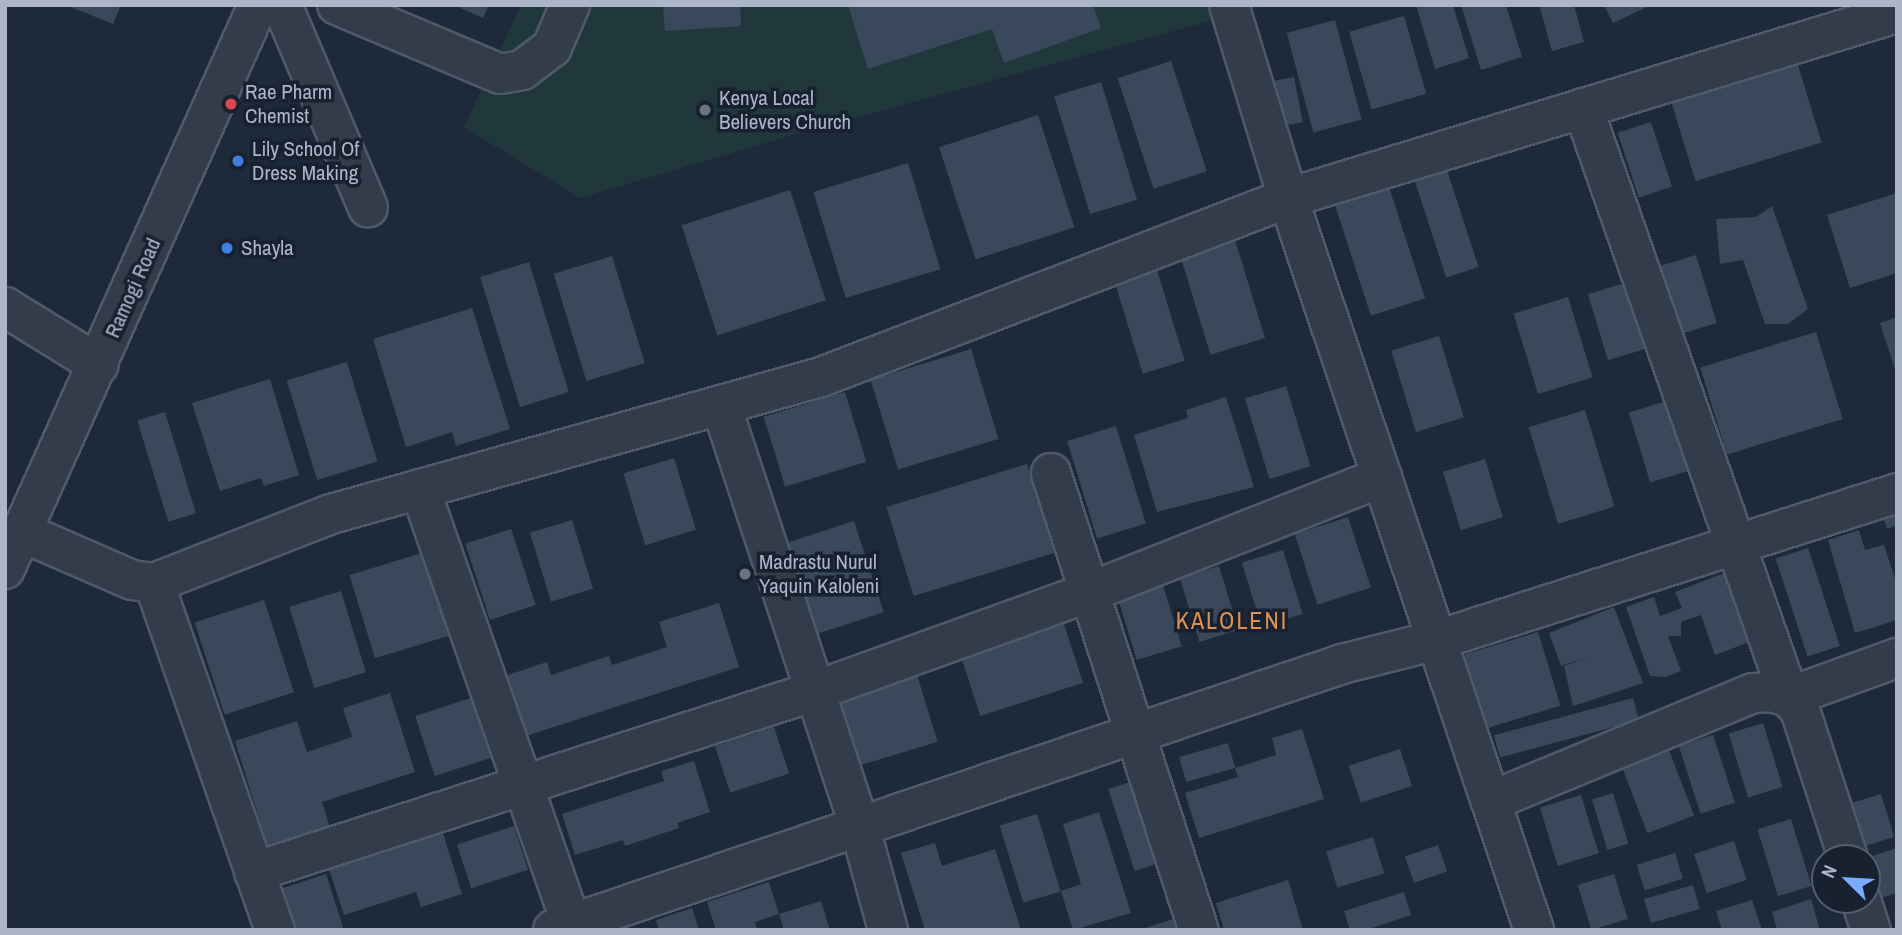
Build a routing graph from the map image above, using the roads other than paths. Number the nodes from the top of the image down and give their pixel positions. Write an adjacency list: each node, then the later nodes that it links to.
1 (258, 5): 11 (street, Ramogi Road)
2 (282, 5): 9 (street)
3 (337, 5): 4 (street)
4 (570, 5)
5 (1229, 5): 8 (street)
6 (1897, 13): 7 (street)
7 (1583, 108): 8 (street); 18 (street)
8 (1288, 198): 12 (street); 14 (street)
9 (368, 208)
10 (5, 307): 11 (street)
11 (99, 365): 17 (street, Ramogi Road)
12 (721, 405): 15 (street); 24 (street)
13 (1051, 473): 21 (street)
14 (1382, 477): 21 (street); 22 (street)
15 (420, 489): 20 (street); 27 (street)
16 (1897, 493): 18 (street)
17 (24, 533): 19 (street, Ramogi Road); 20 (street)
18 (1737, 545): 22 (street); 25 (street)
19 (5, 569)
20 (154, 583): 31 (street)
21 (1090, 592): 24 (street); 26 (street)
22 (1437, 640): 26 (street); 28 (street)
23 (1897, 658): 25 (street)
24 (815, 691): 27 (street); 29 (street)
25 (1789, 697): 28 (street); 30 (street)
26 (1136, 733): 29 (street); 35 (street)
27 (523, 783): 31 (street); 32 (street)
28 (1491, 801): 36 (street)
29 (859, 824): 32 (street); 34 (street)
30 (1844, 844)
31 (254, 872): 33 (street)
32 (566, 928)
33 (275, 930)
34 (888, 930)
35 (1199, 930)
36 (1534, 930)

